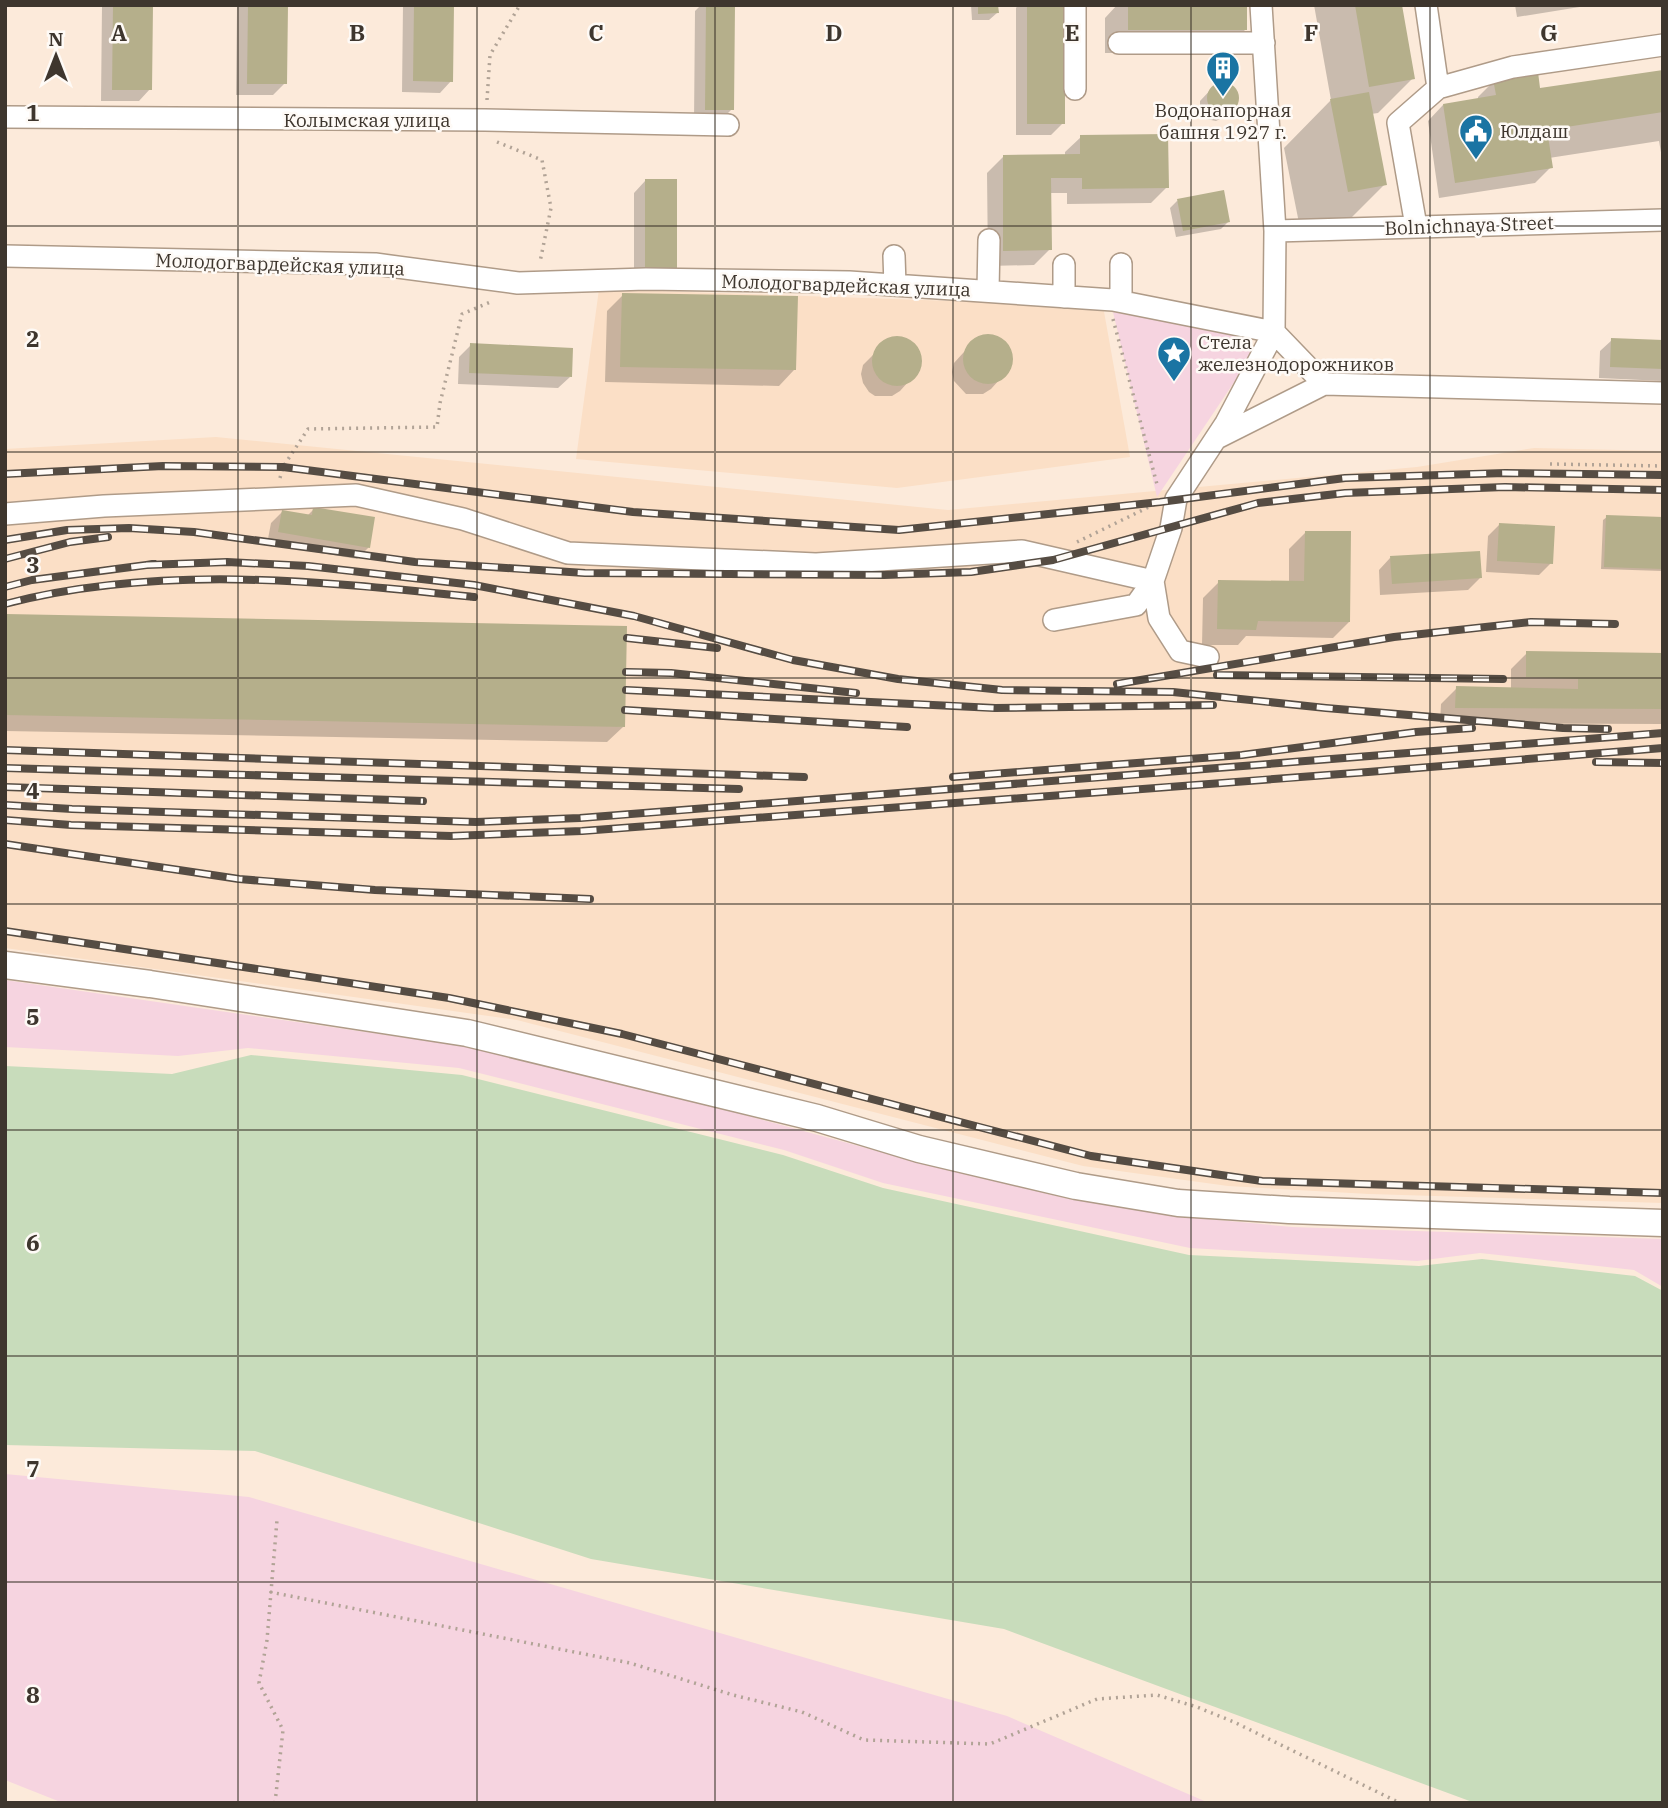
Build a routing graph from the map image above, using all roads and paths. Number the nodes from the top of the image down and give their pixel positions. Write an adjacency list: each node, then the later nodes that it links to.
1 (520, 5): 11 (path)
2 (1075, 5): 9 (street)
3 (1261, 5): 6 (street)
4 (1426, 5): 8 (street)
5 (1119, 43): 6 (street)
6 (1264, 43): 15 (street)
7 (1663, 46): 8 (street)
8 (1438, 88): 14 (street)
9 (1075, 89)
10 (5, 117): 11 (street, Колымская улица)
11 (485, 120): 12 (street, Колымская улица); 21 (path)
12 (728, 125)
13 (1663, 220): 14 (street, Bolnichnaya Street)
14 (1416, 226): 15 (street, Bolnichnaya Street)
15 (1275, 231): 27 (street)
16 (989, 240): 23 (street)
17 (5, 256): 21 (street, Молодогвардейская улица)
18 (894, 256): 22 (street)
19 (1121, 264): 26 (street)
20 (1063, 265): 24 (street)
21 (536, 282): 22 (street, Молодогвардейская улица)
22 (895, 285): 23 (street, Молодогвардейская улица)
23 (988, 291): 24 (street, Молодогвардейская улица)
24 (1063, 297): 26 (street, Молодогвардейская улица)
25 (499, 298): 36 (path)
26 (1114, 301): 27 (street, Молодогвардейская улица); 34 (path)
27 (1274, 332): 28 (street); 30 (street)
28 (1324, 384): 29 (street); 30 (street)
29 (1663, 393)
30 (1215, 439): 40 (street)
31 (1550, 464): 32 (path)
32 (1663, 466)
33 (1166, 480): 34 (path)
34 (1158, 488): 35 (path)
35 (1159, 495)
36 (275, 498): 38 (street); 39 (street)
37 (1160, 502): 39 (path)
38 (5, 514)
39 (1046, 558): 40 (street)
40 (1153, 581): 41 (street); 42 (street)
41 (1054, 620)
42 (1208, 657)
43 (5, 964): 44 (main road)
44 (1663, 1223)
45 (276, 1520): 46 (path)
46 (270, 1592): 47 (path); 48 (path)
47 (275, 1803)
48 (1400, 1803)

